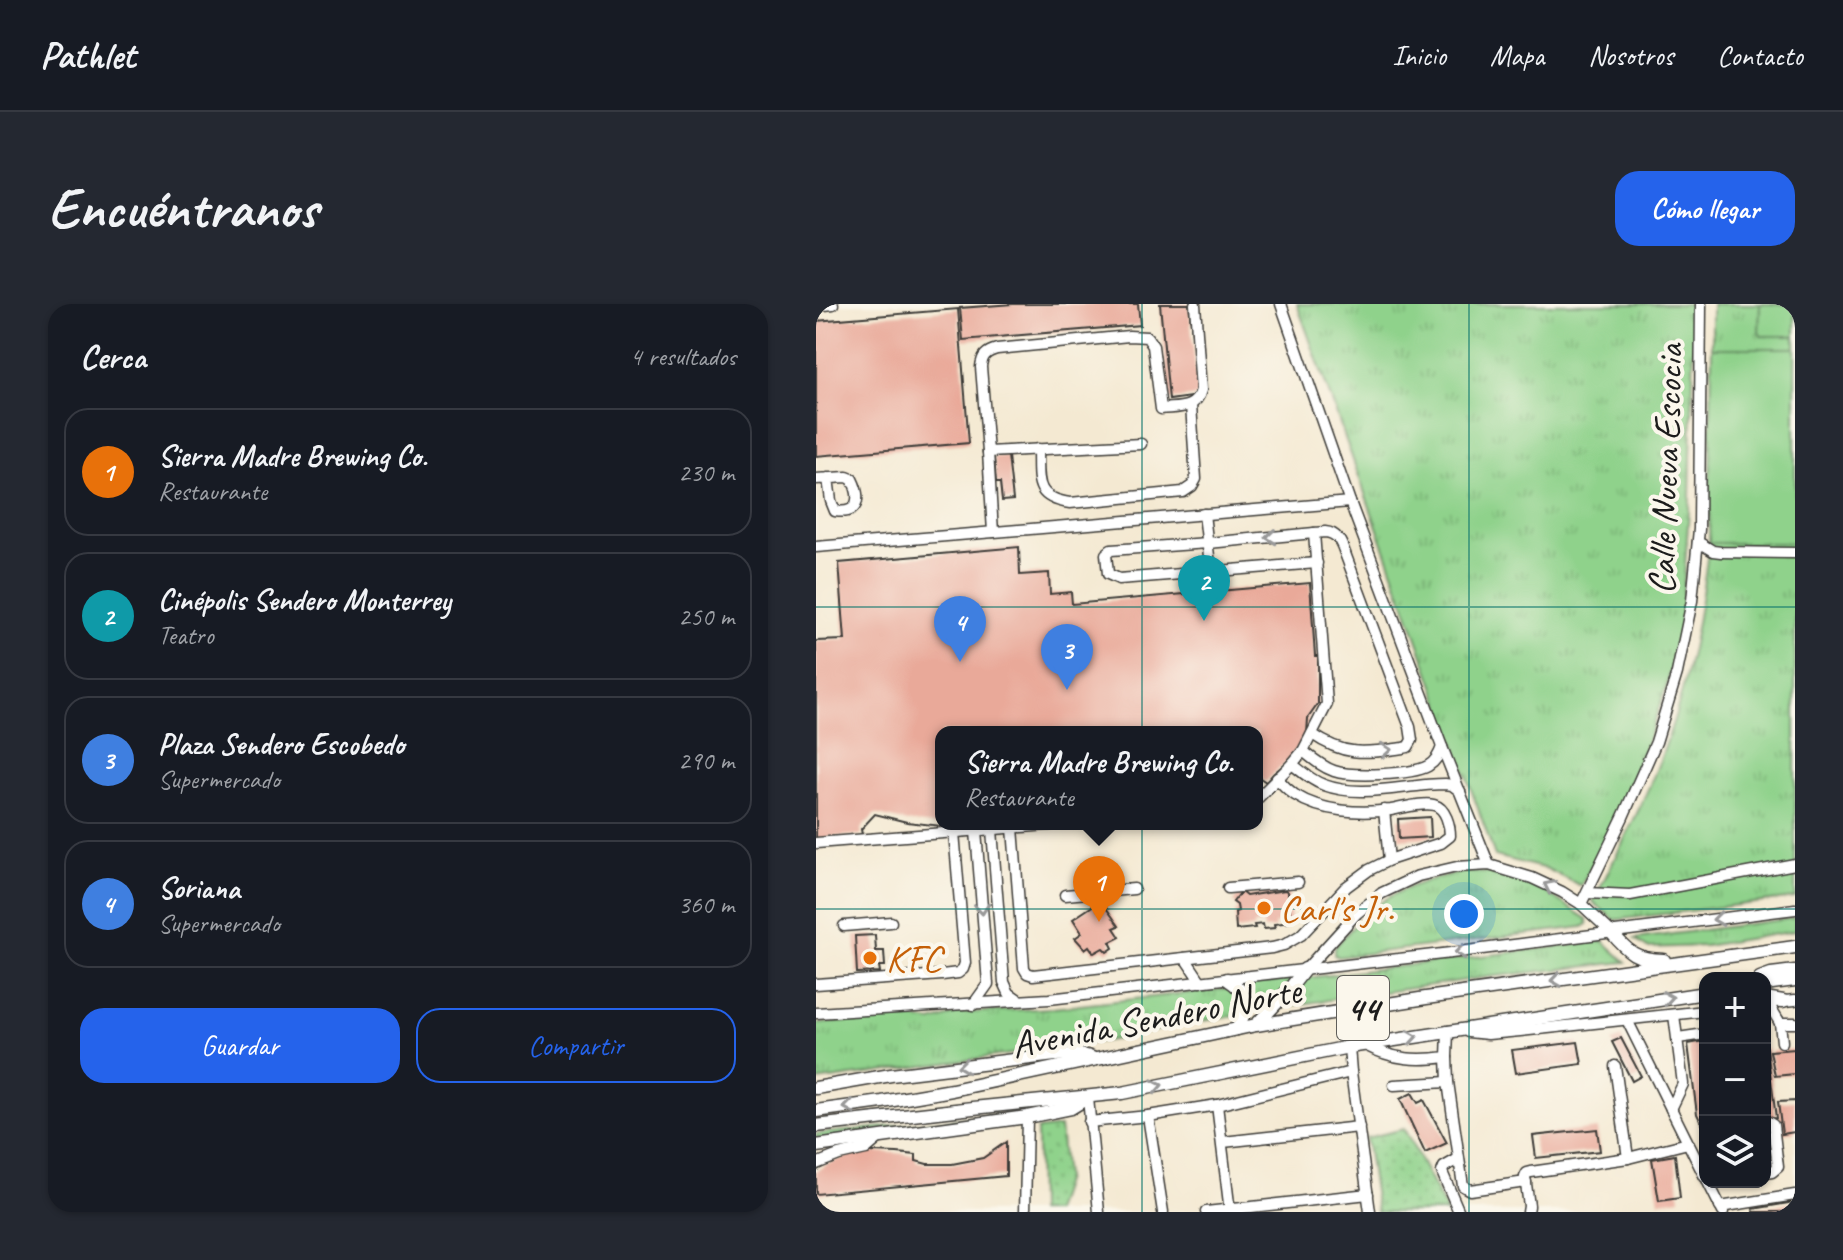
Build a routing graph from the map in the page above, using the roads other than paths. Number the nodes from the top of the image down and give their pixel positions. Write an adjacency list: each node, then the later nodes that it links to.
1 (833, 304): 5 (street)
2 (1195, 304): 6 (street)
3 (1281, 304): 10 (street)
4 (1701, 304): 14 (street, Calle Nueva Escocia)
5 (816, 306)
6 (1191, 405): 8 (street); 9 (street)
7 (1141, 444): 8 (street)
8 (1038, 449): 9 (street)
9 (988, 452): 12 (street)
10 (1350, 502): 11 (street); 21 (street)
11 (1204, 514): 12 (street); 15 (street)
12 (993, 532): 16 (street)
13 (1314, 533): 15 (street, one-way to 15); 18 (street); 20 (street, one-way to 13)
14 (1698, 542): 17 (street); 39 (street, Calle Nueva Escocia)
15 (1208, 543): 19 (street); 19 (street)
16 (816, 547)
17 (1795, 553)
18 (1317, 563): 19 (street); 20 (street)
19 (1211, 573)
20 (1312, 734): 22 (street)
21 (1442, 747): 22 (street); 25 (street)
22 (1303, 751): 23 (street)
23 (1292, 764): 24 (street); 25 (street)
24 (1277, 778): 26 (street); 27 (street)
25 (1460, 791): 35 (street)
26 (1263, 793)
27 (1384, 810): 33 (street); 33 (street)
28 (992, 830): 30 (street); 58 (street)
29 (1013, 830): 47 (street)
30 (976, 831): 31 (street); 59 (street, one-way to 59)
31 (954, 832): 32 (street); 56 (street)
32 (816, 843)
33 (1389, 860): 47 (street)
34 (1795, 864): 39 (street)
35 (1489, 865): 41 (street, one-way to 35); 49 (street)
36 (1298, 882): 37 (street)
37 (1228, 888)
38 (1134, 889): 40 (street)
39 (1587, 893): 41 (street, Calle Nueva Escocia)
40 (1065, 895)
41 (1581, 904): 45 (street)
42 (1795, 909): 45 (street, one-way to 45)
43 (891, 922): 44 (street)
44 (844, 926)
45 (1611, 932): 48 (main road); 49 (street, one-way to 49)
46 (1795, 947): 48 (main road, Avenida Sendero Norte / 44)
47 (1185, 958): 54 (street)
48 (1715, 958): 67 (main road, Avenida Sendero Norte / 44, one-way to 67)
49 (1305, 969): 52 (street); 67 (main road)
50 (1795, 971): 51 (main road)
51 (1771, 974)
52 (1227, 979): 54 (street); 68 (main road)
53 (1795, 980): 55 (main road)
54 (1201, 982): 58 (street)
55 (1771, 983)
56 (816, 984)
57 (1699, 994): 69 (main road, Avenida Sendero Norte / 44, one-way to 57)
58 (1019, 1000): 59 (street)
59 (973, 1005): 62 (street)
60 (1771, 1009): 65 (street)
61 (1699, 1012): 63 (street)
62 (816, 1013)
63 (1674, 1015): 64 (street); 71 (street)
64 (1627, 1020): 69 (street); 84 (street)
65 (1780, 1023): 66 (street); 72 (street)
66 (1795, 1023)
67 (1256, 1025): 68 (main road, Avenida Sendero Norte / 44)
68 (1237, 1029): 76 (main road, Avenida Sendero Norte / 44)
69 (1450, 1031): 73 (main road, Avenida Sendero Norte / 44, one-way to 69); 75 (street)
70 (1699, 1035): 71 (street)
71 (1678, 1038): 84 (street)
72 (1782, 1042)
73 (1365, 1045): 74 (main road, Avenida Sendero Norte / 44); 75 (street)
74 (1349, 1047): 78 (street); 82 (main road, Avenida Sendero Norte / 44, one-way to 74)
75 (1447, 1057): 79 (street)
76 (1095, 1060): 81 (main road, one-way to 81); 85 (main road, Avenida Sendero Norte / 44, one-way to 85)
77 (1615, 1066): 96 (street)
78 (1351, 1072): 83 (street); 91 (street)
79 (1448, 1082): 80 (street); 97 (street)
80 (1394, 1085)
81 (816, 1088)
82 (1087, 1098): 87 (main road); 88 (street); 90 (main road, Avenida Sendero Norte / 44)
83 (1217, 1105): 86 (street); 93 (street)
84 (1671, 1109): 94 (street)
85 (816, 1111)
86 (1148, 1116): 88 (street); 110 (street)
87 (1027, 1117): 92 (main road); 108 (street)
88 (1089, 1122): 109 (street)
89 (1771, 1124): 100 (street)
90 (816, 1126)
91 (1359, 1127): 93 (street); 103 (street)
92 (880, 1137): 95 (main road); 98 (street)
93 (1223, 1142): 106 (street)
94 (1688, 1143): 96 (street); 99 (street)
95 (816, 1146)
96 (1628, 1158): 101 (street)
97 (1458, 1159): 101 (street); 113 (street)
98 (816, 1164)
99 (1699, 1164)
100 (1771, 1172)
101 (1526, 1182): 114 (street)
102 (1711, 1188): 105 (street)
103 (1368, 1194): 106 (street); 112 (street)
104 (1795, 1195): 105 (street)
105 (1721, 1209)
106 (1230, 1211): 111 (street)
107 (1018, 1212): 108 (street)
108 (1025, 1212)
109 (1099, 1212)
110 (1163, 1212)
111 (1206, 1212)
112 (1370, 1212)
113 (1459, 1212)
114 (1528, 1212)

